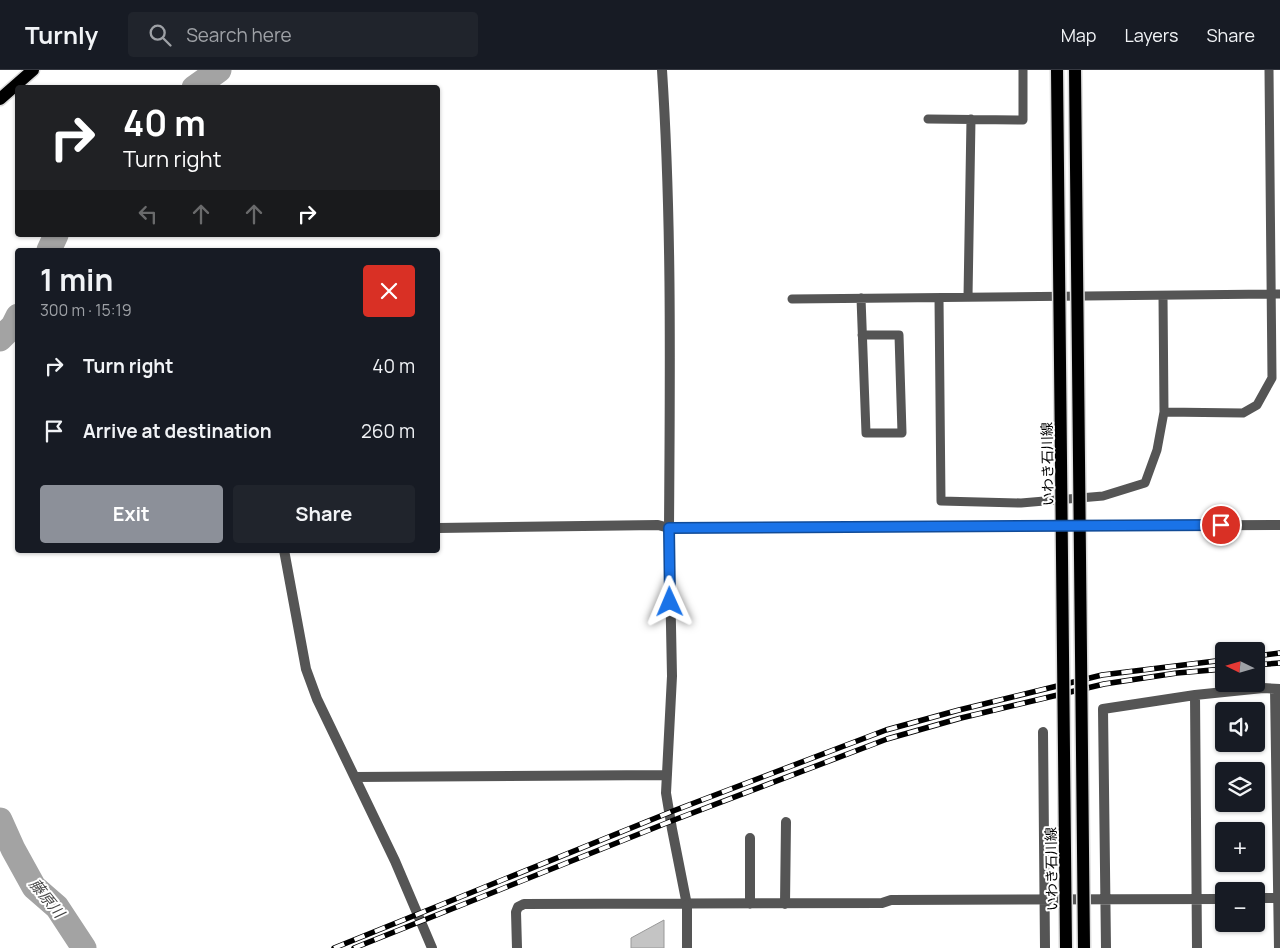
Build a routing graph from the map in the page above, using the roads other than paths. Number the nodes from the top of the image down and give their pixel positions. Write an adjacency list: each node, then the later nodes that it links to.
1 (33, 70): 7 (main road)
2 (662, 70): 22 (street)
3 (1023, 70): 11 (lane)
4 (1057, 70): 44 (main road, いわき石川線, bridge)
5 (1075, 70): 45 (main road, bridge)
6 (1269, 70): 12 (lane)
7 (16, 85)
8 (15, 86): 9 (main road)
9 (0, 99)
10 (928, 119): 11 (lane)
11 (971, 119): 14 (lane)
12 (1276, 294): 13 (lane); 19 (lane)
13 (1163, 296): 14 (lane); 19 (lane)
14 (968, 297): 16 (lane)
15 (861, 298): 16 (lane); 17 (lane); 18 (lane)
16 (939, 298): 19 (lane)
17 (792, 299)
18 (862, 335): 18 (lane)
19 (1164, 412)
20 (1280, 525): 22 (street)
21 (440, 528): 22 (street)
22 (669, 528): 27 (street)
23 (285, 553): 28 (street)
24 (1278, 689): 25 (street); 32 (street)
25 (1195, 695): 33 (street); 36 (street)
26 (1043, 732): 35 (street)
27 (667, 775): 28 (street); 39 (street)
28 (355, 777): 40 (street)
29 (786, 822): 38 (street)
30 (750, 838): 37 (street)
31 (1265, 898): 32 (street)
32 (1279, 898): 48 (street)
33 (1197, 899): 34 (street); 36 (street); 47 (street)
34 (1215, 899)
35 (1045, 900): 36 (street); 38 (street); 43 (street)
36 (1105, 900): 46 (street)
37 (750, 904): 38 (street); 39 (street)
38 (786, 904)
39 (687, 905): 41 (street); 42 (street)
40 (432, 948)
41 (517, 948)
42 (687, 948)
43 (1045, 948)
44 (1066, 948)
45 (1084, 948)
46 (1106, 948)
47 (1197, 948)
48 (1278, 948)

